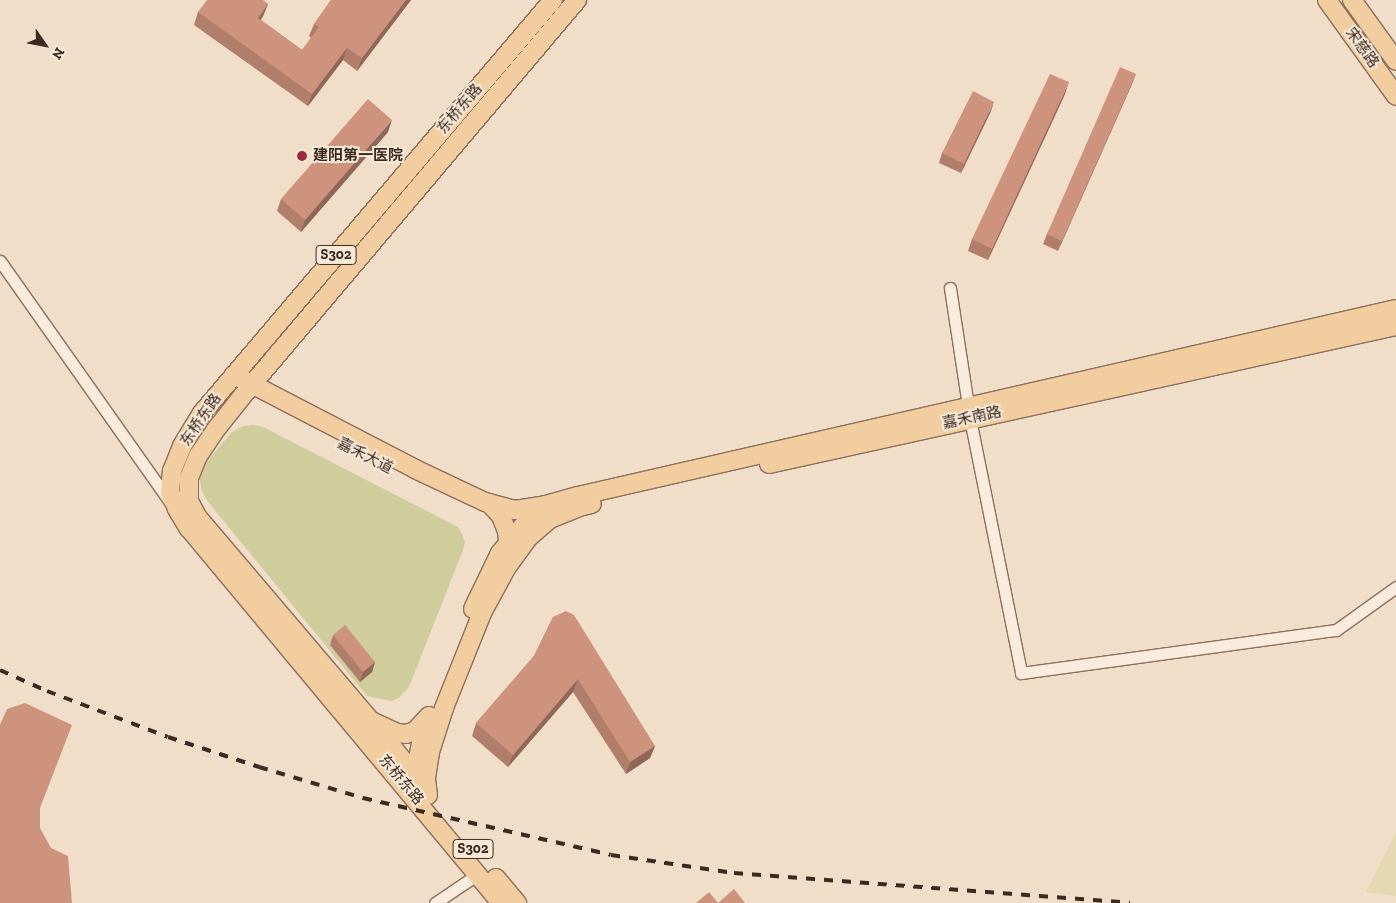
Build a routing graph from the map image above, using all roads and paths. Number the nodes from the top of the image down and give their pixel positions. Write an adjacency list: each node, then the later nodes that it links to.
1 (553, 0): 11 (main road, 东桥东路 / S302)
2 (577, 0): 12 (main road, 东桥东路 / S302)
3 (1327, 0): 6 (main road, 宋慈路)
4 (1352, 0): 5 (main road, 宋慈路)
5 (1396, 61)
6 (1396, 96)
7 (0, 261): 18 (street)
8 (950, 288): 13 (street)
9 (1396, 308): 13 (main road, 嘉禾南路)
10 (1396, 326): 13 (main road, 嘉禾南路)
11 (230, 380): 12 (main road, 嘉禾大道); 18 (main road, 东桥东路 / S302)
12 (248, 389): 15 (main road, 嘉禾大道); 23 (main road, 东桥东路 / S302)
13 (969, 412): 14 (main road, 嘉禾南路); 21 (street)
14 (575, 503): 16 (main road, 嘉禾南路); 17 (main road)
15 (486, 509): 17 (main road, 嘉禾大道); 20 (main road)
16 (548, 512): 17 (main road); 19 (main road); 20 (main road)
17 (508, 516): 19 (main road)
18 (189, 529): 23 (main road, 东桥东路)
19 (509, 542): 20 (main road)
20 (500, 566): 22 (main road)
21 (1396, 587)
22 (434, 719): 23 (main road); 24 (main road); 27 (main road)
23 (366, 726): 25 (main road); 27 (main road, 东桥东路)
24 (421, 743): 25 (main road); 26 (main road)
25 (390, 744): 26 (main road)
26 (415, 774): 27 (main road)
27 (424, 799): 28 (main road, 东桥东路 / S302); 31 (main road, 东桥东路 / S302)
28 (478, 874): 29 (street); 30 (main road, 东桥东路 / S302)
29 (434, 903)
30 (501, 903)
31 (517, 903)

